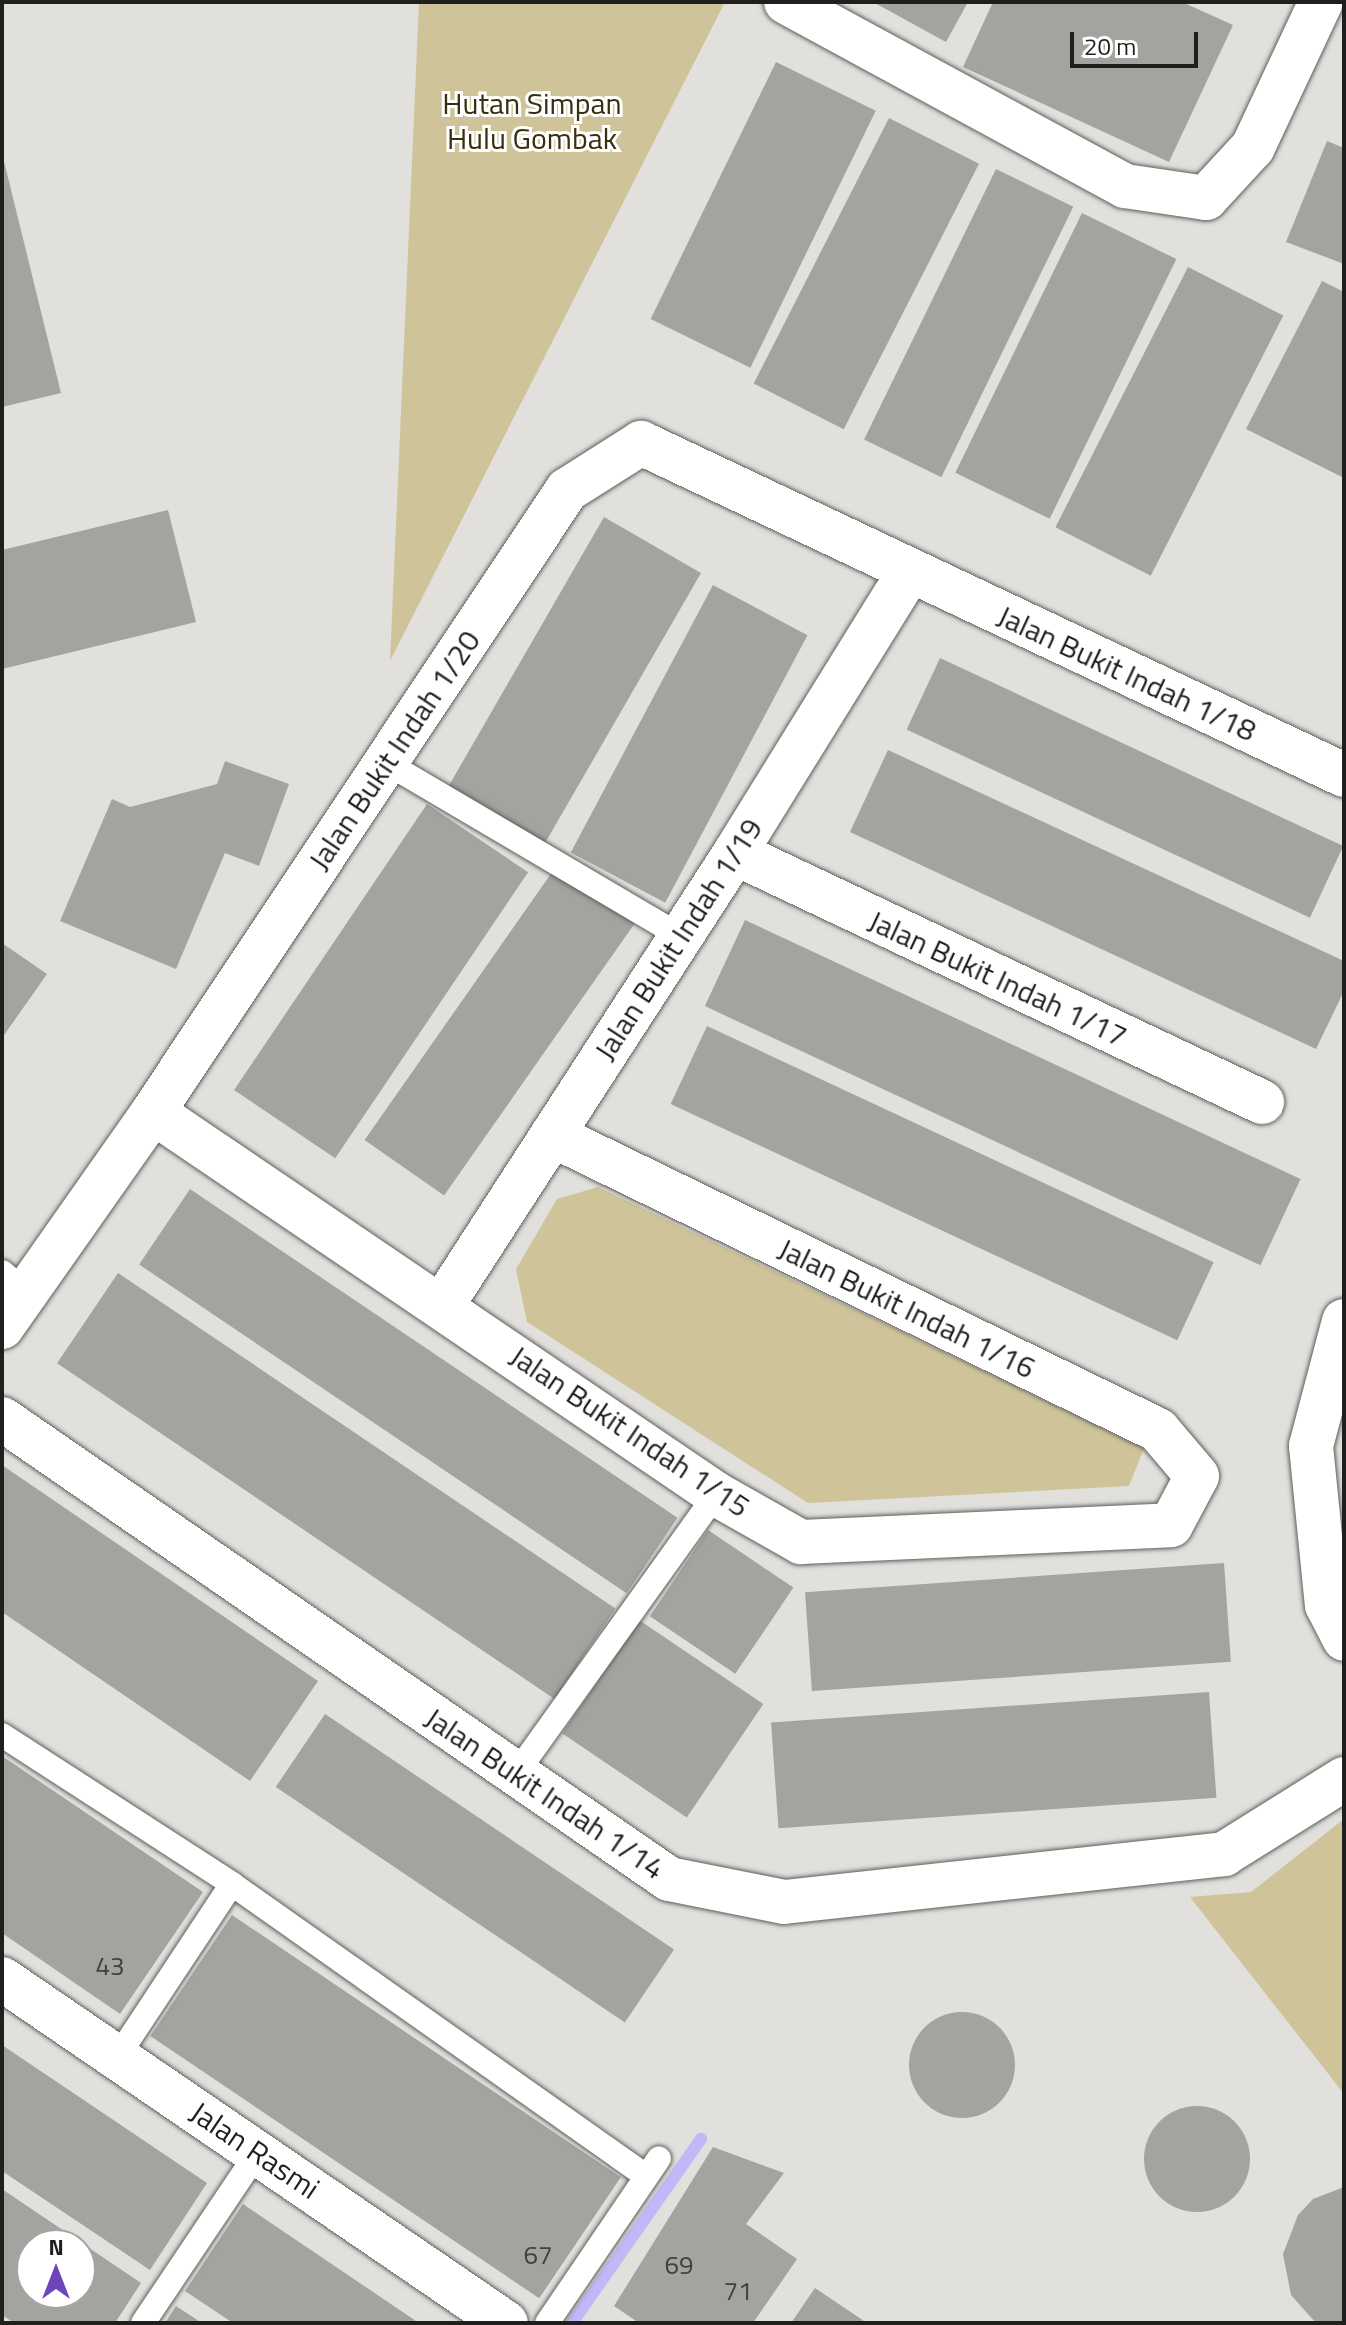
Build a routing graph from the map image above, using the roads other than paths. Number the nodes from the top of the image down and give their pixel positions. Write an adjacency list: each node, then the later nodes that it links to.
1 (786, 2): 2 (street)
2 (1321, 2)
3 (910, 571): 4 (street, Jalan Bukit Indah 1/20); 5 (street, Jalan Bukit Indah 1/18); 6 (street, Jalan Bukit Indah 1/19)
4 (385, 762): 7 (lane); 9 (street, Jalan Bukit Indah 1/20)
5 (1344, 775)
6 (735, 853): 7 (street, Jalan Bukit Indah 1/19); 8 (street, Jalan Bukit Indah 1/17)
7 (679, 935): 10 (street, Jalan Bukit Indah 1/19)
8 (1262, 1102)
9 (153, 1112): 11 (street, Jalan Bukit Indah 1/20); 12 (street, Jalan Bukit Indah 1/15)
10 (552, 1135): 12 (street, Jalan Bukit Indah 1/19); 17 (street, Jalan Bukit Indah 1/16)
11 (14, 1281): 14 (street, Jalan Bukit Indah 1/20)
12 (443, 1304): 16 (street, Jalan Bukit Indah 1/15)
13 (1344, 1321): 18 (street)
14 (2, 1327)
15 (2, 1419): 20 (street, Jalan Bukit Indah 1/14)
16 (716, 1494): 17 (street, Jalan Bukit Indah 1/15); 20 (lane)
17 (1171, 1525)
18 (1344, 1639)
19 (2, 1735): 22 (lane)
20 (515, 1775): 21 (street, Jalan Bukit Indah 1/14)
21 (1344, 1779)
22 (232, 1884): 24 (lane); 28 (lane)
23 (2, 1979): 24 (street, Jalan Rasmi)
24 (118, 2056): 25 (street, Jalan Rasmi)
25 (258, 2152): 26 (lane); 27 (street, Jalan Rasmi)
26 (143, 2323)
27 (506, 2323)
28 (547, 2323)

